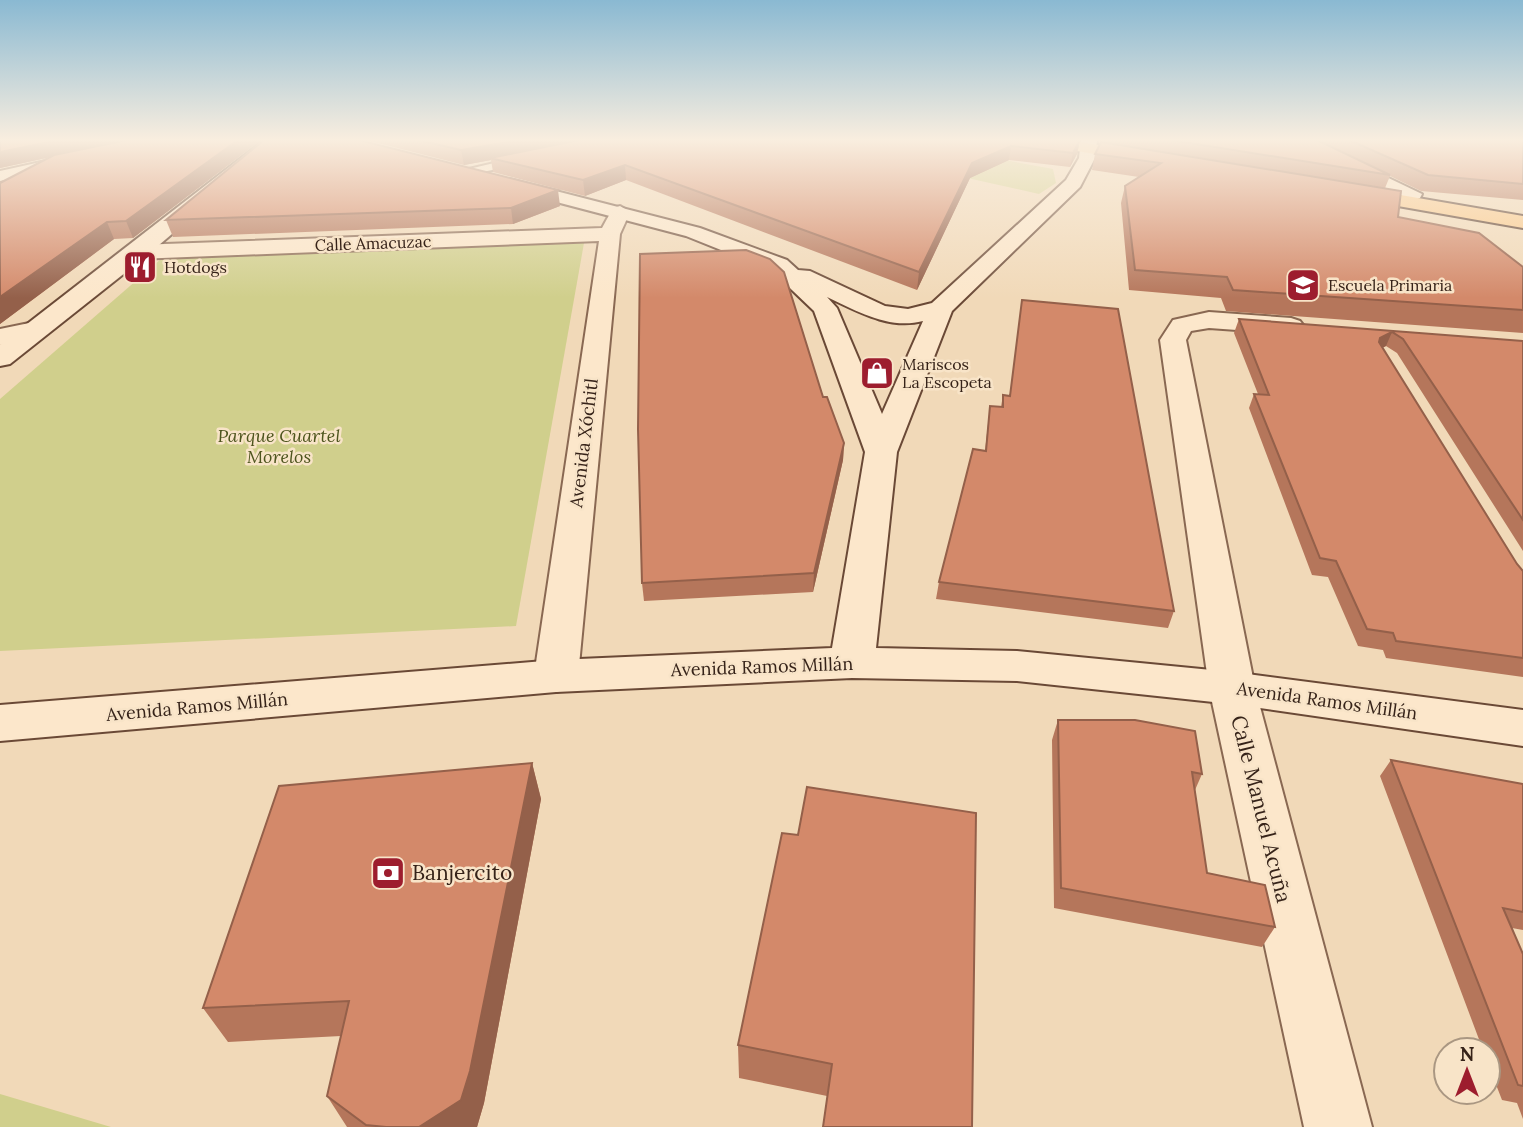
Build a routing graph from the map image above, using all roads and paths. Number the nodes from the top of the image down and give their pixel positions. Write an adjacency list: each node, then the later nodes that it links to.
1 (210, 193): 10 (street)
2 (524, 193): 9 (street)
3 (1064, 193): 12 (street)
4 (1375, 193): 8 (main road)
5 (1401, 193): 7 (main road)
6 (1410, 193): 7 (street)
7 (1413, 194): 8 (main road)
8 (1522, 219)
9 (615, 223): 10 (street, Calle Amacuzac); 11 (street); 19 (street, Avenida Xóchitl)
10 (137, 252): 14 (street)
11 (779, 265): 12 (street); 17 (street)
12 (941, 308): 17 (street)
13 (1318, 328): 20 (street, Calle Manuel Acuña)
14 (34, 330): 15 (street); 16 (street)
15 (0, 337)
16 (0, 358)
17 (881, 452): 18 (street)
18 (852, 663): 19 (street, Avenida Ramos Millán); 20 (street, Avenida Ramos Millán)
19 (556, 676): 21 (street, Avenida Ramos Millán)
20 (1232, 688): 22 (street, Avenida Ramos Millán); 23 (street, Calle Manuel Acuña)
21 (0, 723)
22 (1523, 728)
23 (1338, 1127)

